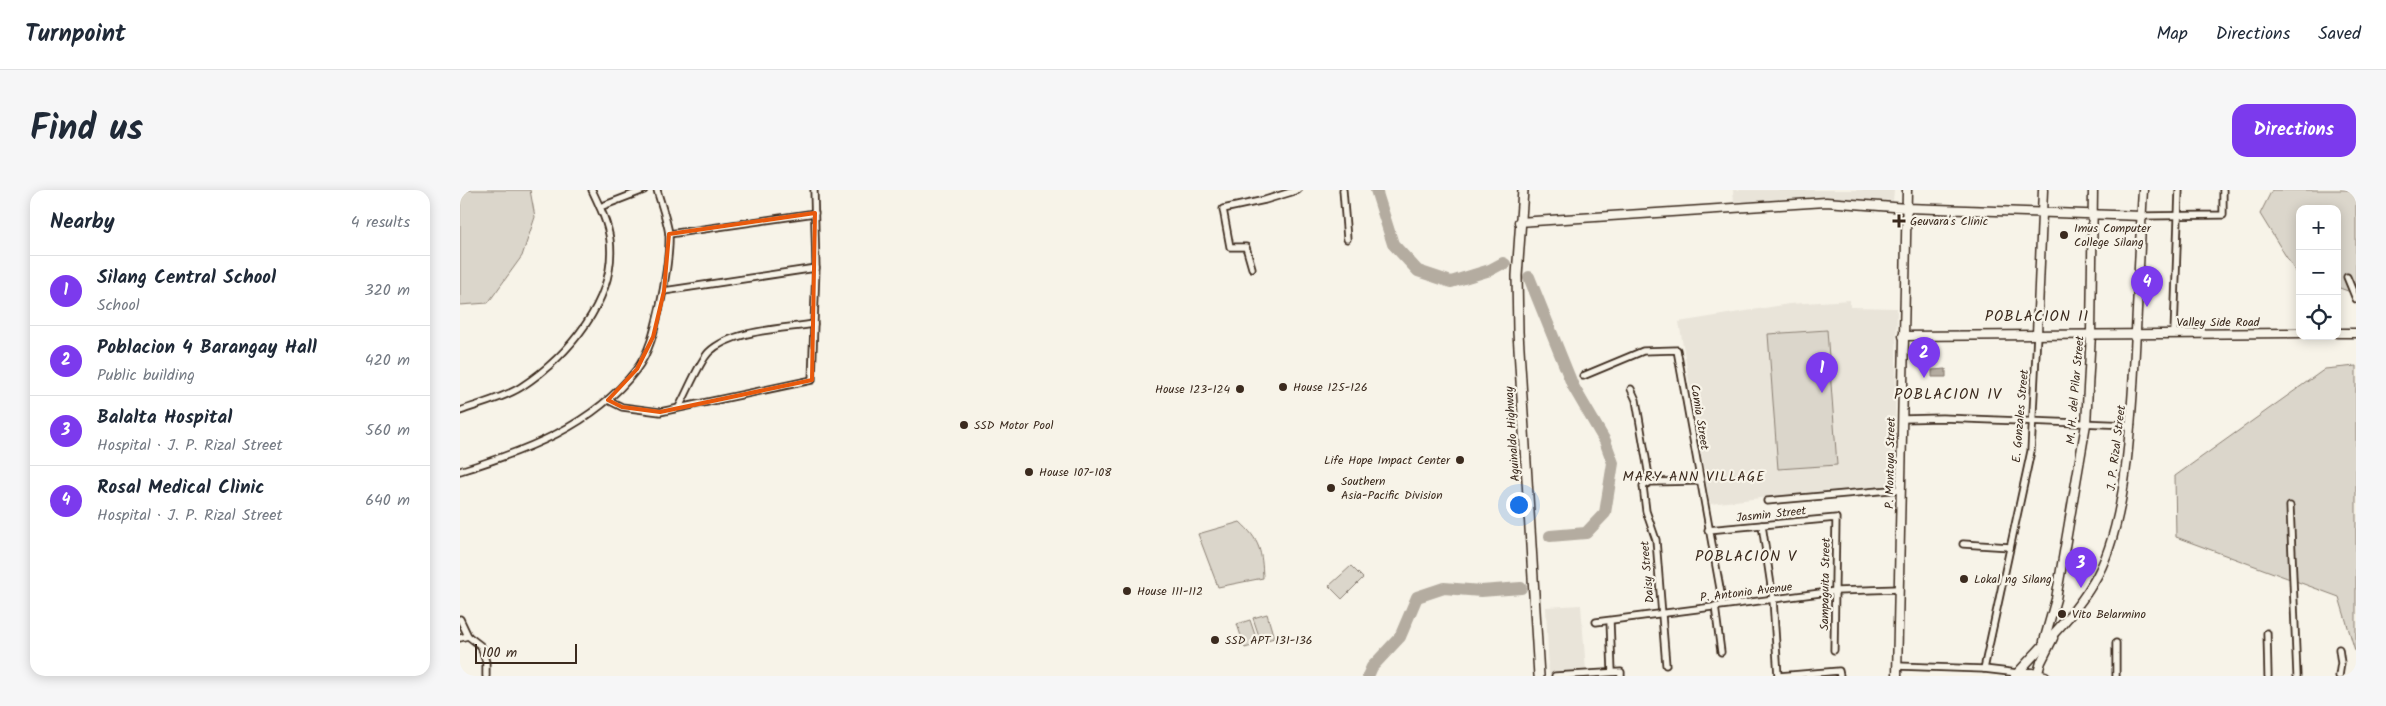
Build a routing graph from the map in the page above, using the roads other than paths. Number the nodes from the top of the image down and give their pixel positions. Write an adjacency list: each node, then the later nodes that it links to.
1 (592, 190): 14 (street)
2 (644, 190): 14 (street)
3 (657, 190): 22 (street)
4 (814, 190): 17 (street)
5 (1298, 190): 25 (street)
6 (1343, 190): 23 (street)
7 (1523, 190): 21 (main road, Aguinaldo Highway)
8 (1907, 190): 15 (street, P. Montoya Street)
9 (2044, 190): 16 (street, E. Gonzales Street)
10 (2093, 190): 18 (street, M. H. del Pilar Street)
11 (2143, 190): 19 (street, J. P. Rizal Street)
12 (2180, 190): 20 (street)
13 (2223, 190): 20 (street)
14 (600, 206): 42 (street)
15 (1907, 208): 16 (street); 21 (street); 37 (street, P. Montoya Street)
16 (2043, 212): 18 (street); 35 (street, E. Gonzales Street)
17 (815, 213): 22 (street); 24 (street)
18 (2092, 214): 19 (street); 36 (street, M. H. del Pilar Street)
19 (2142, 216): 20 (street); 30 (street, J. P. Rizal Street)
20 (2179, 216): 31 (street)
21 (1519, 222): 85 (main road, Aguinaldo Highway)
22 (669, 234): 27 (street)
23 (1347, 239)
24 (816, 268): 27 (street); 29 (street)
25 (1252, 268)
26 (2347, 277): 28 (street)
27 (664, 291): 40 (street)
28 (2356, 299)
29 (814, 324): 41 (street); 41 (street)
30 (2137, 333): 31 (street, Valley Side Road); 36 (street, Valley Side Road); 46 (street, J. P. Rizal Street)
31 (2174, 333): 32 (street, Valley Side Road)
32 (2296, 333)
33 (2341, 333): 34 (street)
34 (2356, 333)
35 (2037, 334): 36 (street, Valley Side Road); 37 (street, Valley Side Road); 44 (street, E. Gonzales Street)
36 (2091, 334): 45 (street, M. H. del Pilar Street)
37 (1903, 336): 43 (street, P. Montoya Street)
38 (1583, 376): 48 (street, Camia Street)
39 (1631, 389): 49 (street, Daisy Street)
40 (608, 400): 41 (street); 47 (street)
41 (679, 407)
42 (460, 411)
43 (1903, 420): 44 (street); 50 (street, P. Montoya Street)
44 (2033, 421): 45 (street); 57 (street, E. Gonzales Street)
45 (2086, 424): 46 (street); 72 (street, M. H. del Pilar Street)
46 (2131, 425): 67 (street, J. P. Rizal Street)
47 (460, 471)
48 (1699, 480): 49 (street); 55 (street, Camia Street)
49 (1650, 482): 63 (street, Daisy Street)
50 (1901, 489): 51 (street); 58 (street, P. Montoya Street)
51 (1766, 501)
52 (2290, 506): 94 (street)
53 (1836, 518): 54 (street, Jasmin Street); 59 (street, Sampaguita Street)
54 (1762, 525): 55 (street, Jasmin Street); 60 (street)
55 (1708, 530): 62 (street, Camia Street)
56 (1963, 544): 57 (street)
57 (2010, 546): 80 (street, E. Gonzales Street)
58 (1899, 589): 59 (street, P. Antonio Avenue); 79 (street, P. Montoya Street)
59 (1836, 591): 60 (street, P. Antonio Avenue); 74 (street, Sampaguita Street)
60 (1773, 599): 62 (street, P. Antonio Avenue); 88 (street)
61 (1715, 606): 62 (street, P. Antonio Avenue); 63 (street, P. Antonio Avenue); 75 (street)
62 (1723, 606)
63 (1661, 614): 65 (street, P. Antonio Avenue); 78 (street, Daisy Street)
64 (460, 619): 69 (street)
65 (1610, 621): 66 (street, P. Antonio Avenue); 81 (street)
66 (1596, 622)
67 (2060, 626): 72 (street, J. P. Rizal Street); 77 (street)
68 (2268, 633): 93 (street)
69 (468, 636): 70 (street); 84 (street)
70 (460, 638)
71 (2116, 643): 92 (street)
72 (2041, 648): 76 (street, J. P. Rizal Street)
73 (2338, 649): 95 (street)
74 (1834, 650)
75 (1720, 652)
76 (2028, 662): 82 (street, J. P. Rizal Street); 83 (street)
77 (2040, 664): 83 (street); 91 (street)
78 (1666, 665)
79 (1897, 666): 80 (street); 90 (street, P. Montoya Street)
80 (1984, 669): 82 (street)
81 (1612, 672): 86 (street); 87 (street)
82 (2017, 675): 83 (street)
83 (2038, 675)
84 (486, 676)
85 (1539, 676)
86 (1555, 676)
87 (1621, 676)
88 (1778, 676): 89 (street)
89 (1840, 676)
90 (1897, 676)
91 (2049, 676)
92 (2116, 676)
93 (2268, 676)
94 (2297, 676)
95 (2339, 676)

